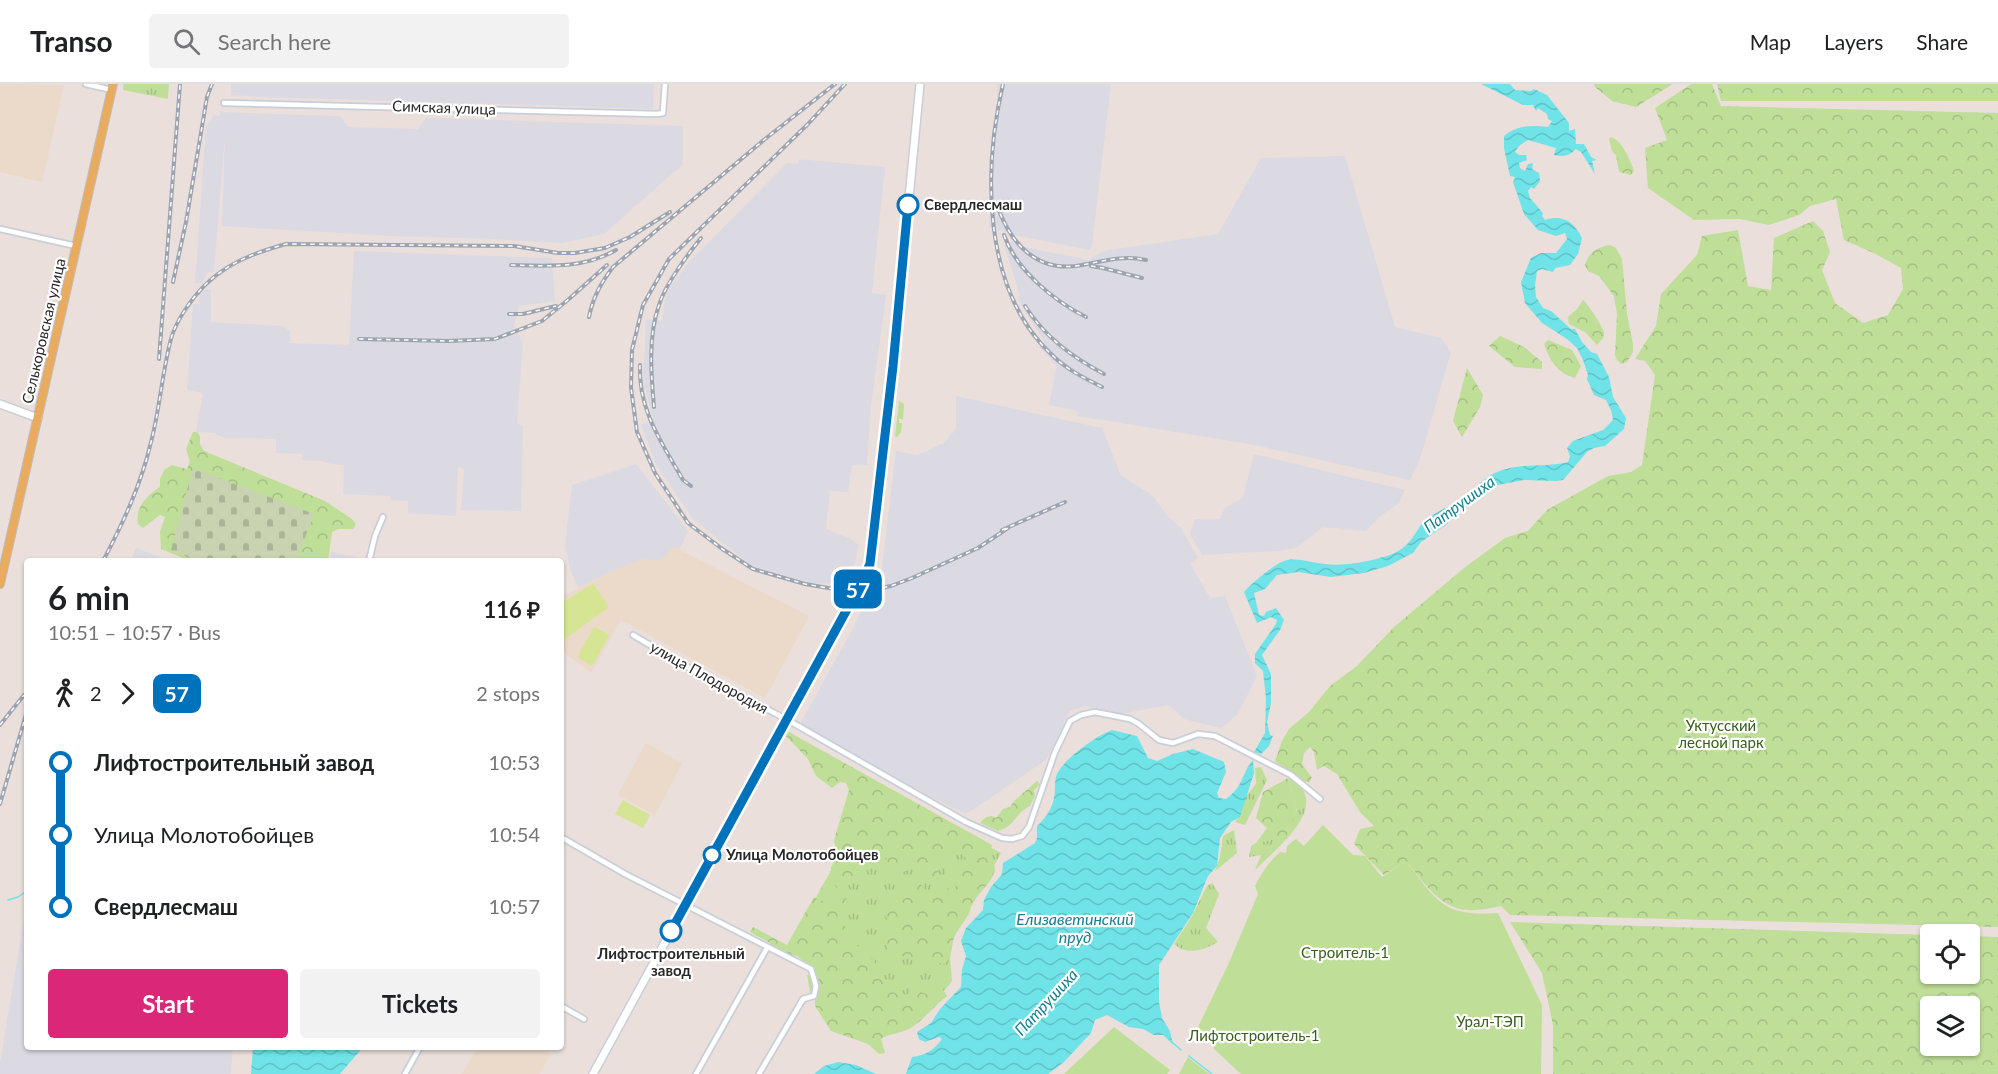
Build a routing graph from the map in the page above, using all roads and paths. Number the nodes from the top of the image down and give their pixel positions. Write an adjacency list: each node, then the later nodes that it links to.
1 (86, 84): 4 (street)
2 (665, 84): 5 (street, Симская улица)
3 (920, 84): 14 (main road)
4 (113, 87): 7 (main road, Селькоровская улица)
5 (224, 103)
6 (0, 229): 7 (street)
7 (76, 246): 9 (main road, Селькоровская улица)
8 (0, 404): 9 (main road)
9 (38, 418): 12 (main road, Селькоровская улица)
10 (383, 517): 11 (street)
11 (370, 558)
12 (0, 584)
13 (633, 635): 14 (street, улица Плодородия)
14 (786, 719): 15 (street, улица Плодородия); 17 (main road)
15 (1320, 799)
16 (564, 839): 17 (street)
17 (686, 905): 18 (street); 23 (main road)
18 (767, 948): 24 (street); 25 (street)
19 (564, 1008): 20 (street)
20 (585, 1019)
21 (418, 1050): 22 (street)
22 (405, 1074)
23 (593, 1074)
24 (696, 1074)
25 (759, 1074)

